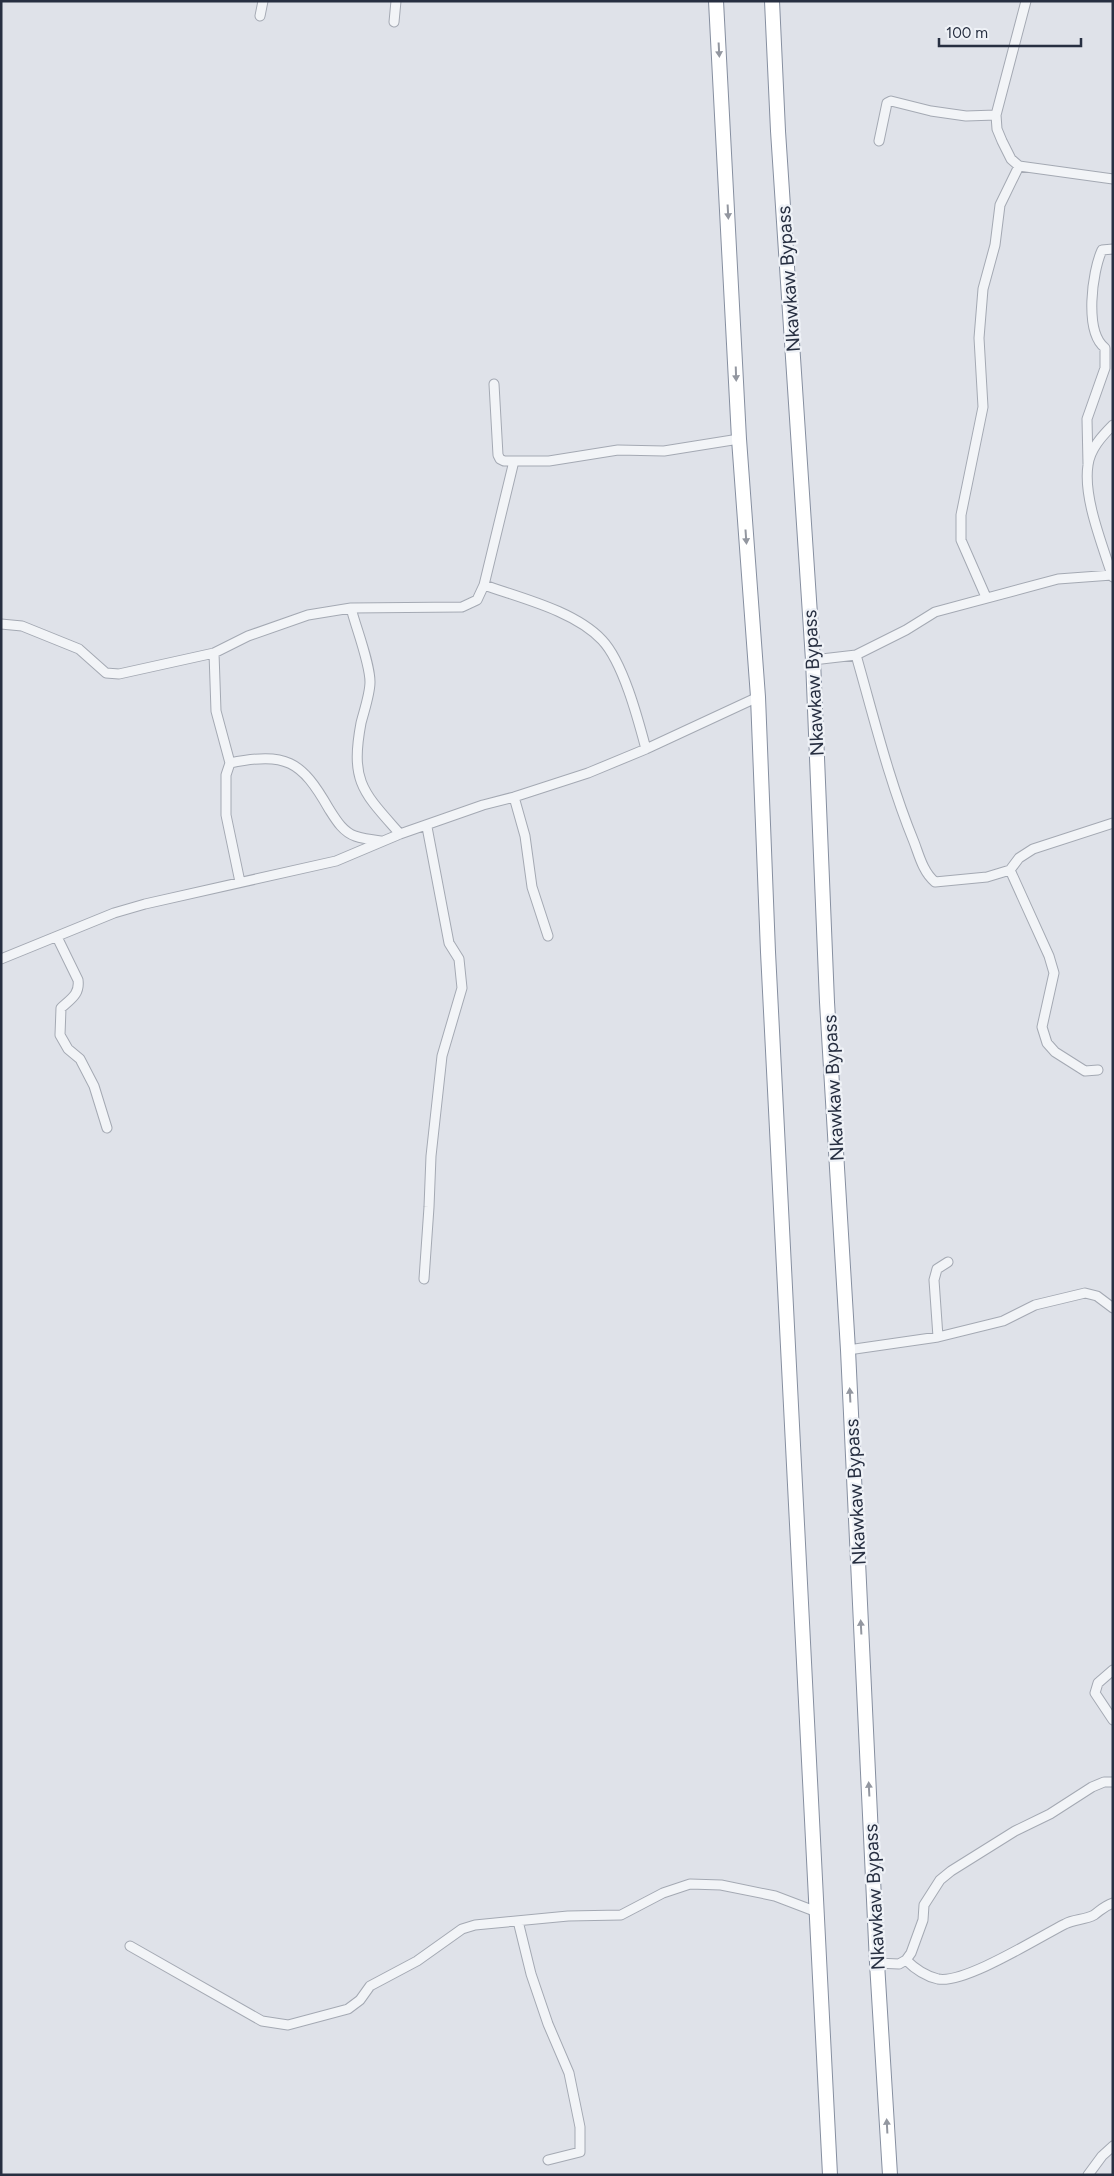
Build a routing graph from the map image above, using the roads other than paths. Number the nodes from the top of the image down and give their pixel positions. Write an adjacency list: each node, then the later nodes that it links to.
1 (263, 1): 6 (street)
2 (396, 1): 7 (street)
3 (716, 1): 15 (highway, one-way to 15)
4 (772, 1): 25 (highway, Nkawkaw Bypass)
5 (1026, 1): 8 (street)
6 (260, 16)
7 (394, 22)
8 (996, 115): 9 (street); 10 (street)
9 (878, 141)
10 (1019, 166): 11 (street); 20 (street)
11 (1113, 179)
12 (1113, 249): 17 (street)
13 (494, 384): 16 (street)
14 (1113, 425): 17 (street)
15 (739, 439): 16 (street); 26 (highway, one-way to 26)
16 (514, 461): 19 (street)
17 (1088, 464): 18 (street)
18 (1112, 576): 20 (street)
19 (484, 584): 21 (street); 27 (street)
20 (986, 598): 24 (street)
21 (351, 608): 23 (street); 32 (street)
22 (1, 624): 23 (street)
23 (214, 653): 28 (street)
24 (856, 655): 25 (street); 34 (street)
25 (813, 660): 45 (highway, Nkawkaw Bypass)
26 (758, 697): 27 (street); 50 (highway)
27 (646, 750): 29 (street)
28 (230, 763): 33 (street); 35 (street)
29 (514, 797): 31 (street); 36 (street)
30 (1113, 823): 34 (street)
31 (427, 826): 32 (street); 42 (street)
32 (400, 834): 33 (street)
33 (382, 842): 35 (street)
34 (1010, 870): 39 (street)
35 (240, 882): 37 (street)
36 (548, 936)
37 (57, 937): 38 (street); 40 (street)
38 (1, 959)
39 (1098, 1070)
40 (107, 1128)
41 (948, 1262): 44 (street)
42 (424, 1279)
43 (1113, 1308): 44 (street)
44 (938, 1337): 45 (street)
45 (848, 1350): 54 (highway, Nkawkaw Bypass, one-way to 45)
46 (1113, 1670): 47 (street)
47 (1113, 1720)
48 (1113, 1782): 53 (street)
49 (1113, 1903): 53 (street)
50 (817, 1912): 51 (street); 57 (highway)
51 (518, 1921): 52 (street); 56 (street)
52 (130, 1946)
53 (906, 1960): 54 (street)
54 (877, 1963): 58 (highway, Nkawkaw Bypass, one-way to 54)
55 (1113, 2146): 59 (street)
56 (548, 2160)
57 (830, 2175)
58 (890, 2175)
59 (1088, 2175)

